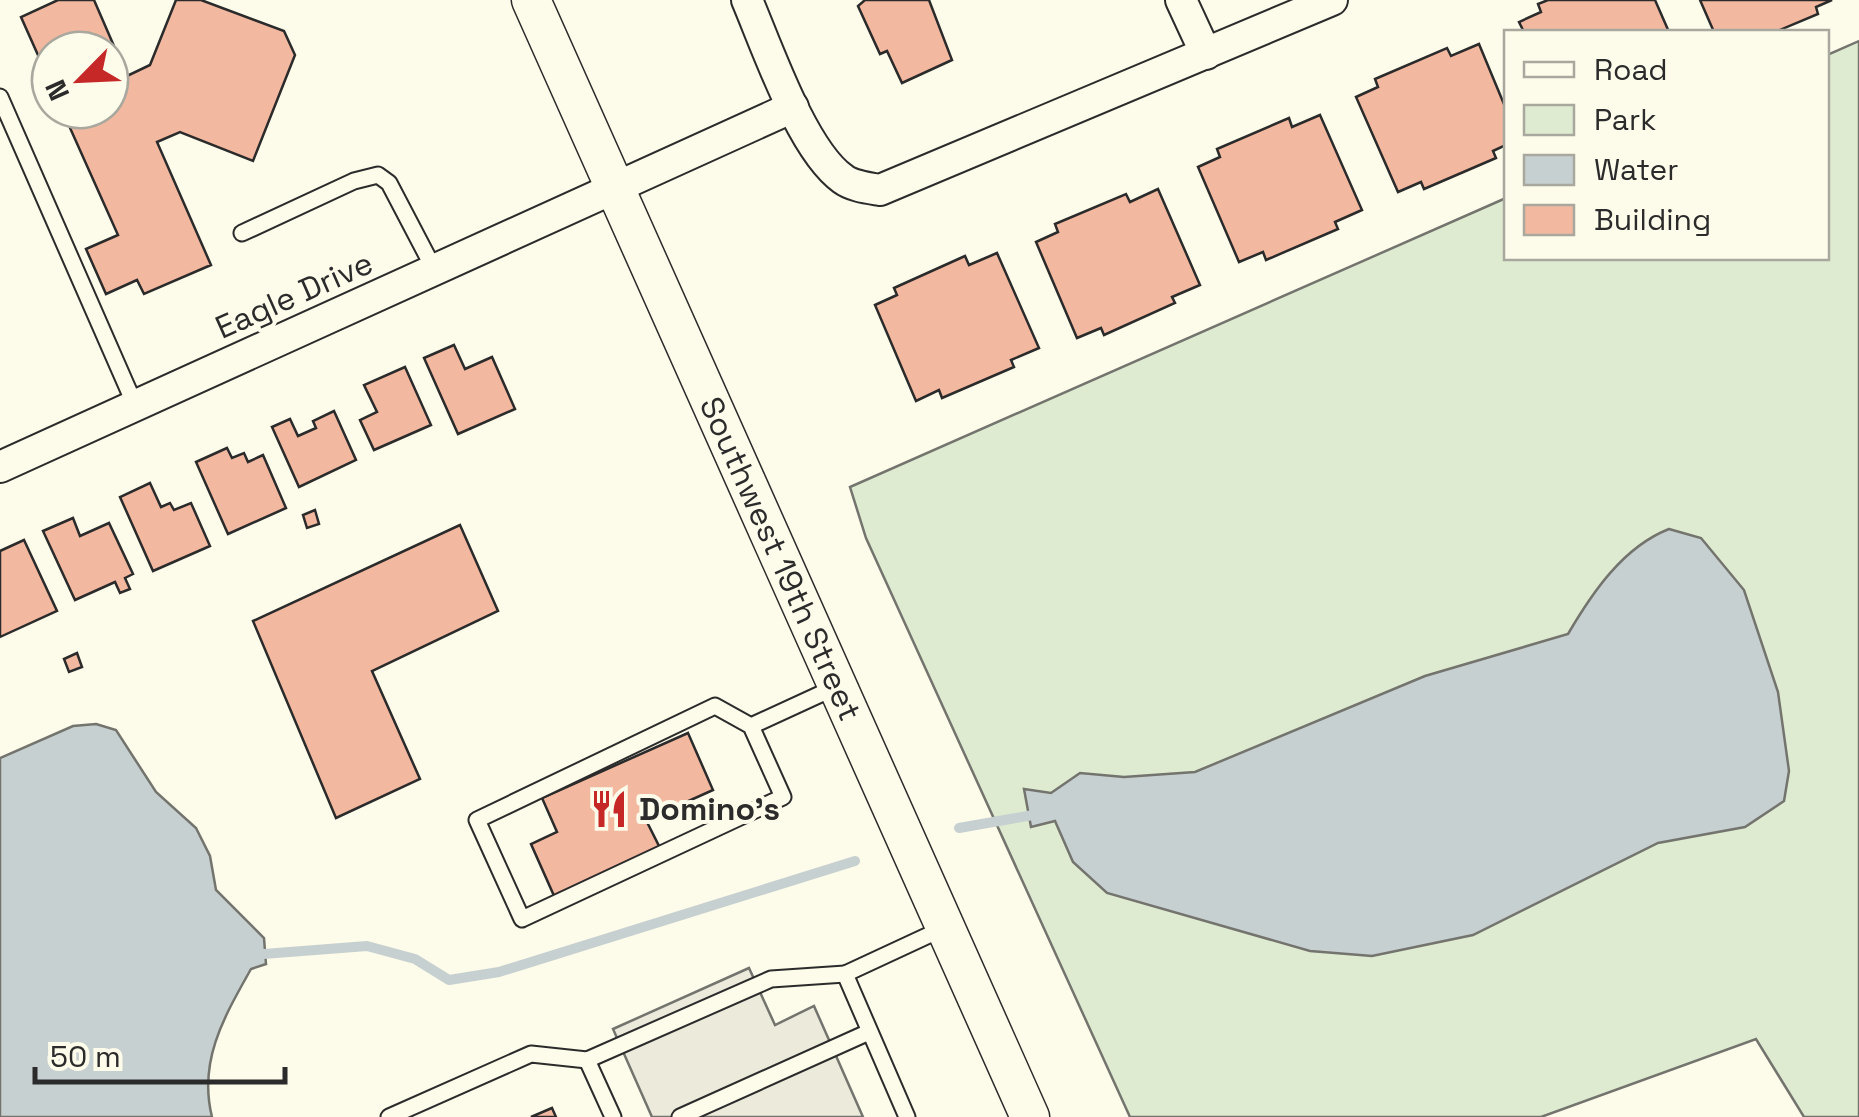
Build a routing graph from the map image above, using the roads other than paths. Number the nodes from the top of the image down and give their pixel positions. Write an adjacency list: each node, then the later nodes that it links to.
1 (531, 0): 8 (street, Southwest 19th Street)
2 (747, 0): 7 (street)
3 (1181, 0): 5 (street)
4 (1332, 0): 5 (street)
5 (1206, 54): 7 (street)
6 (0, 97): 11 (lane)
7 (792, 107): 8 (street, Eagle Drive)
8 (616, 186): 10 (street, Eagle Drive); 13 (street, Southwest 19th Street)
9 (242, 233): 10 (lane)
10 (434, 269): 11 (street, Eagle Drive)
11 (135, 405): 12 (street, Eagle Drive)
12 (0, 467)
13 (838, 686): 14 (lane); 15 (street, Southwest 19th Street)
14 (751, 726): 14 (lane)
15 (946, 927): 16 (lane); 23 (street, Southwest 19th Street)
16 (844, 974): 17 (lane); 18 (lane)
17 (870, 1032): 20 (lane); 22 (lane)
18 (587, 1060): 19 (lane); 21 (lane)
19 (399, 1115)
20 (906, 1116)
21 (613, 1117)
22 (680, 1117)
23 (1030, 1117)

